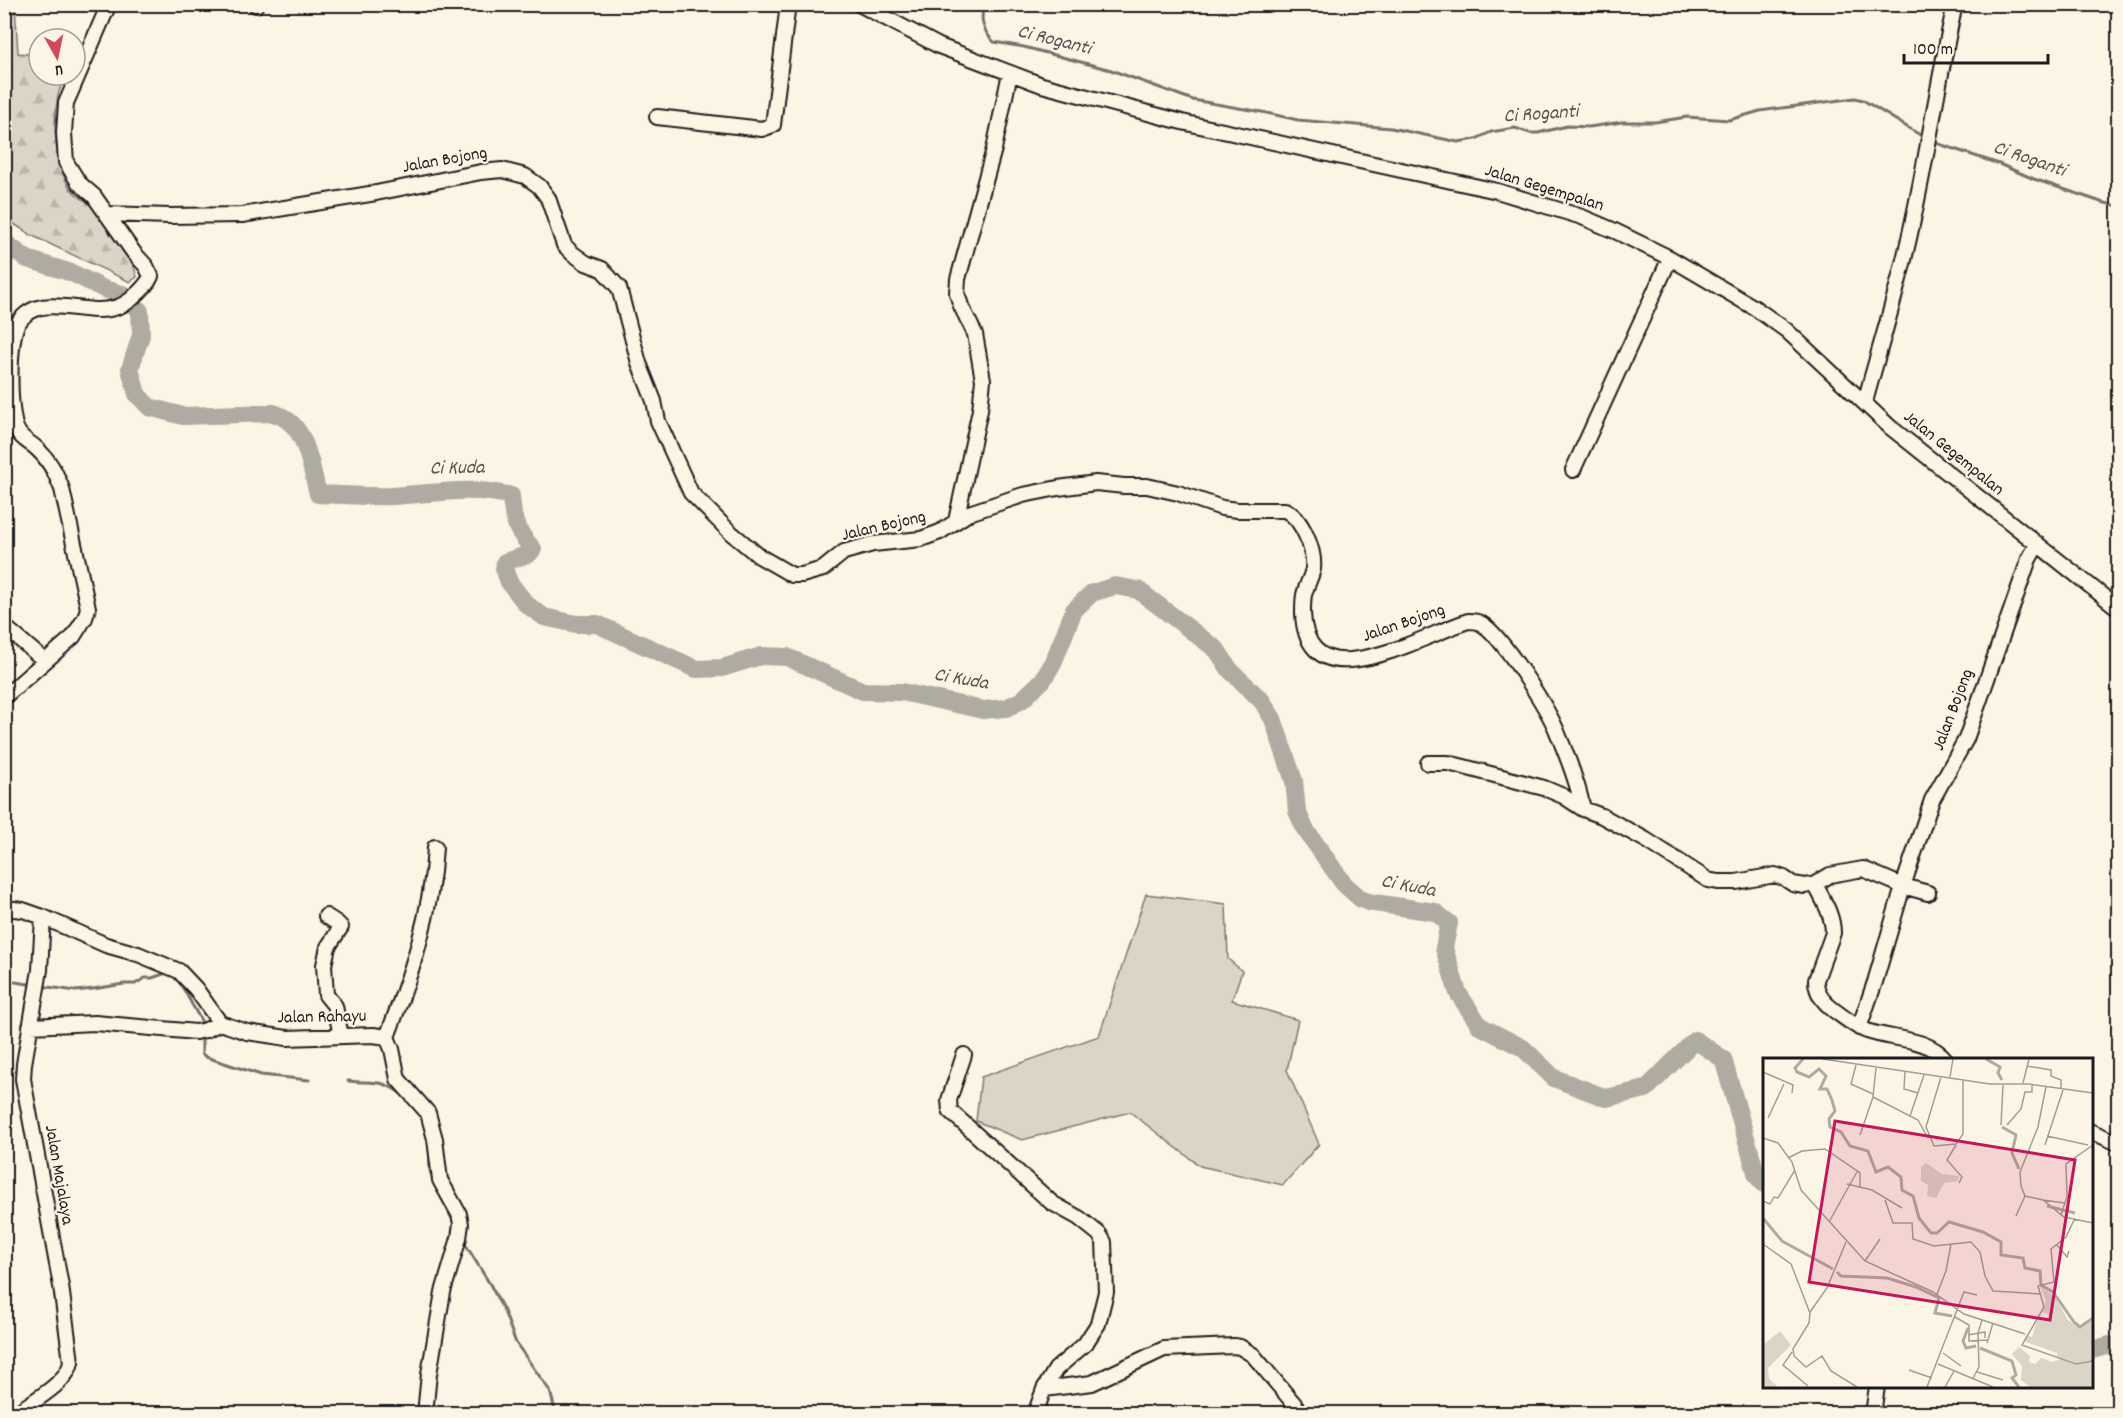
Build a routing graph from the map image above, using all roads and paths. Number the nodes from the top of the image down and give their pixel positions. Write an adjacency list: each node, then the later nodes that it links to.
1 (109, 4): 7 (street)
2 (788, 4): 6 (street)
3 (859, 4): 5 (street, Jalan Gegempalan)
4 (1955, 4): 9 (street)
5 (1010, 73): 8 (street, Jalan Gegempalan); 11 (street)
6 (657, 117)
7 (106, 214): 11 (street, Jalan Bojong); 15 (street)
8 (1670, 258): 9 (street, Jalan Gegempalan); 10 (street)
9 (1865, 402): 12 (street, Jalan Gegempalan)
10 (1573, 470)
11 (956, 521): 18 (street, Jalan Bojong)
12 (2037, 545): 13 (street, Jalan Gegempalan); 21 (street, Jalan Bojong)
13 (2118, 608)
14 (4, 626): 15 (street)
15 (45, 661): 16 (street)
16 (4, 697)
17 (1428, 763): 18 (street)
18 (1583, 809): 20 (street)
19 (435, 847): 30 (street)
20 (1815, 884): 21 (street); 28 (street)
21 (1903, 886): 22 (street); 28 (street, Jalan Bojong)
22 (1928, 893)
23 (4, 908): 25 (street)
24 (326, 916): 29 (street)
25 (43, 917): 26 (street); 27 (street, Jalan Majalaya)
26 (220, 1023): 27 (street); 29 (street, Jalan Rahayu)
27 (30, 1026): 38 (street, Jalan Majalaya)
28 (1859, 1028): 32 (street)
29 (341, 1036): 30 (street, Jalan Rahayu)
30 (387, 1037): 39 (street, Jalan Rahayu)
31 (964, 1055): 36 (street)
32 (1945, 1058)
33 (2093, 1133): 34 (street)
34 (2118, 1143)
35 (1877, 1388): 41 (street)
36 (1044, 1389): 37 (street); 40 (street)
37 (1299, 1411)
38 (15, 1413)
39 (425, 1413)
40 (1035, 1413)
41 (1873, 1413)

